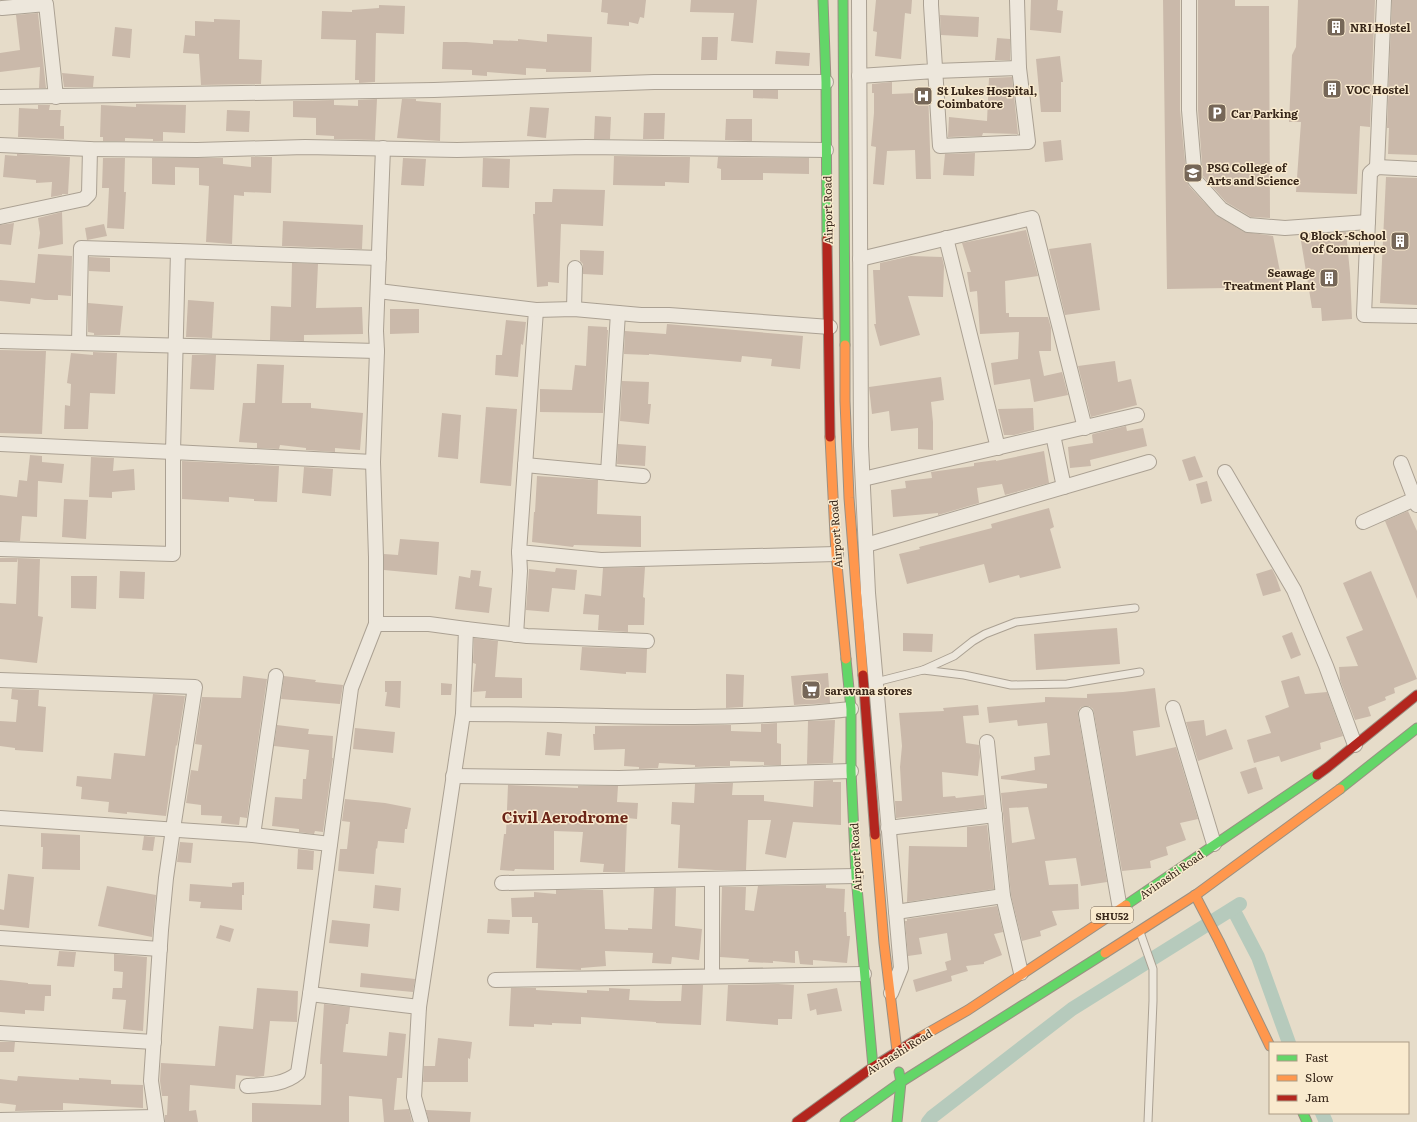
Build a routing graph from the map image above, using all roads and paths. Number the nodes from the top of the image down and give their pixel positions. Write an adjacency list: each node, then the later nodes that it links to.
1 (823, 0): 12 (street, Airport Road)
2 (843, 0): 101 (street, Airport Road)
3 (859, 0): 11 (street)
4 (931, 0): 10 (street)
5 (1017, 0): 9 (street)
6 (1189, 0): 22 (street)
7 (1384, 0): 19 (street)
8 (2, 8): 14 (street)
9 (1020, 68): 10 (street); 10 (street)
10 (935, 71): 11 (street)
11 (859, 76): 26 (street)
12 (826, 82): 14 (street); 18 (street, Airport Road)
13 (0, 97): 14 (street)
14 (56, 97)
15 (0, 145): 17 (street)
16 (383, 148): 17 (street); 18 (street); 25 (street)
17 (90, 149): 21 (street)
18 (826, 150): 33 (street, Airport Road)
19 (1377, 167): 20 (street); 22 (street)
20 (1417, 169)
21 (0, 217)
22 (1368, 222): 32 (street)
23 (946, 238): 26 (street); 39 (street); 42 (street)
24 (178, 251): 25 (street); 35 (street); 36 (street)
25 (379, 258): 28 (street)
26 (860, 259): 51 (street)
27 (575, 268): 29 (street)
28 (378, 291): 30 (street); 37 (street)
29 (574, 309): 30 (street); 31 (street)
30 (536, 310): 47 (street)
31 (618, 313): 33 (street); 49 (street)
32 (1417, 316)
33 (830, 327): 58 (street, Airport Road)
34 (0, 341): 35 (street)
35 (79, 343): 36 (street)
36 (175, 346): 37 (street); 43 (street)
37 (377, 351): 44 (street)
38 (1137, 416): 39 (street)
39 (1085, 428): 40 (street)
40 (1053, 435): 42 (street); 52 (street)
41 (0, 444): 43 (street)
42 (998, 448): 51 (street)
43 (173, 452): 44 (street); 56 (street)
44 (373, 462): 60 (street)
45 (1149, 462): 52 (street)
46 (1401, 463): 53 (street)
47 (525, 465): 49 (street); 57 (street)
48 (1225, 472): 76 (street)
49 (608, 473): 50 (street)
50 (643, 476)
51 (863, 479): 55 (street)
52 (1064, 487): 55 (street)
53 (1416, 502): 54 (street)
54 (1363, 522)
55 (866, 545): 68 (street)
56 (0, 549)
57 (519, 552): 58 (street); 62 (street)
58 (836, 554): 71 (street, Airport Road)
59 (1135, 608): 64 (lane)
60 (376, 624): 61 (street); 84 (street)
61 (466, 629): 62 (street); 72 (street)
62 (516, 635): 63 (street)
63 (647, 641)
64 (923, 670): 65 (lane); 68 (lane)
65 (1140, 672)
66 (276, 676): 83 (street)
67 (0, 680): 82 (street)
68 (876, 682): 81 (street)
69 (1417, 695): 76 (street, Avinashi Road / SHU52)
70 (1173, 708): 85 (street)
71 (851, 709): 72 (street); 77 (street, Airport Road)
72 (463, 714): 78 (street)
73 (1086, 714): 91 (street)
74 (1417, 728): 89 (street, SHU52)
75 (987, 742): 79 (street)
76 (1355, 745): 85 (street, Avinashi Road / SHU52)
77 (851, 771): 78 (street); 86 (street, Airport Road)
78 (453, 776): 102 (street)
79 (995, 815): 81 (street); 90 (street)
80 (0, 818): 82 (street)
81 (888, 828): 92 (street)
82 (173, 829): 83 (street); 95 (street)
83 (253, 835): 84 (street)
84 (330, 844): 100 (street)
85 (1214, 844): 91 (street, Avinashi Road / SHU52)
86 (856, 876): 87 (street); 96 (street, Airport Road)
87 (712, 879): 88 (street); 98 (street)
88 (502, 883)
89 (1195, 895): 93 (street, SHU52); 105 (street)
90 (1003, 896): 92 (street); 97 (street)
91 (1120, 909): 97 (street, Avinashi Road / SHU52)
92 (896, 912): 101 (street)
93 (1140, 930): 108 (street, SHU52); 118 (lane)
94 (0, 938): 95 (street)
95 (160, 949): 104 (street)
96 (864, 974): 98 (street); 107 (street, Airport Road)
97 (1021, 974): 106 (street, Avinashi Road / SHU52)
98 (712, 976): 99 (street)
99 (495, 980)
100 (310, 994): 102 (street); 109 (street)
101 (890, 996): 106 (street, Airport Road)
102 (420, 1007): 114 (street)
103 (0, 1033): 104 (street)
104 (154, 1042): 112 (street)
105 (1269, 1044)
106 (898, 1059): 107 (street, Avinashi Road / SHU52); 108 (street, Airport Road)
107 (873, 1067): 110 (street, Airport Road); 115 (street, Avinashi Road / SHU52)
108 (901, 1082): 110 (street, SHU52); 117 (street, Airport Road)
109 (247, 1086)
110 (874, 1102): 111 (street, Airport Road); 116 (street, SHU52)
111 (873, 1115)
112 (157, 1119): 113 (street)
113 (0, 1120)
114 (420, 1122)
115 (797, 1122)
116 (845, 1122)
117 (897, 1122)
118 (1148, 1122)

